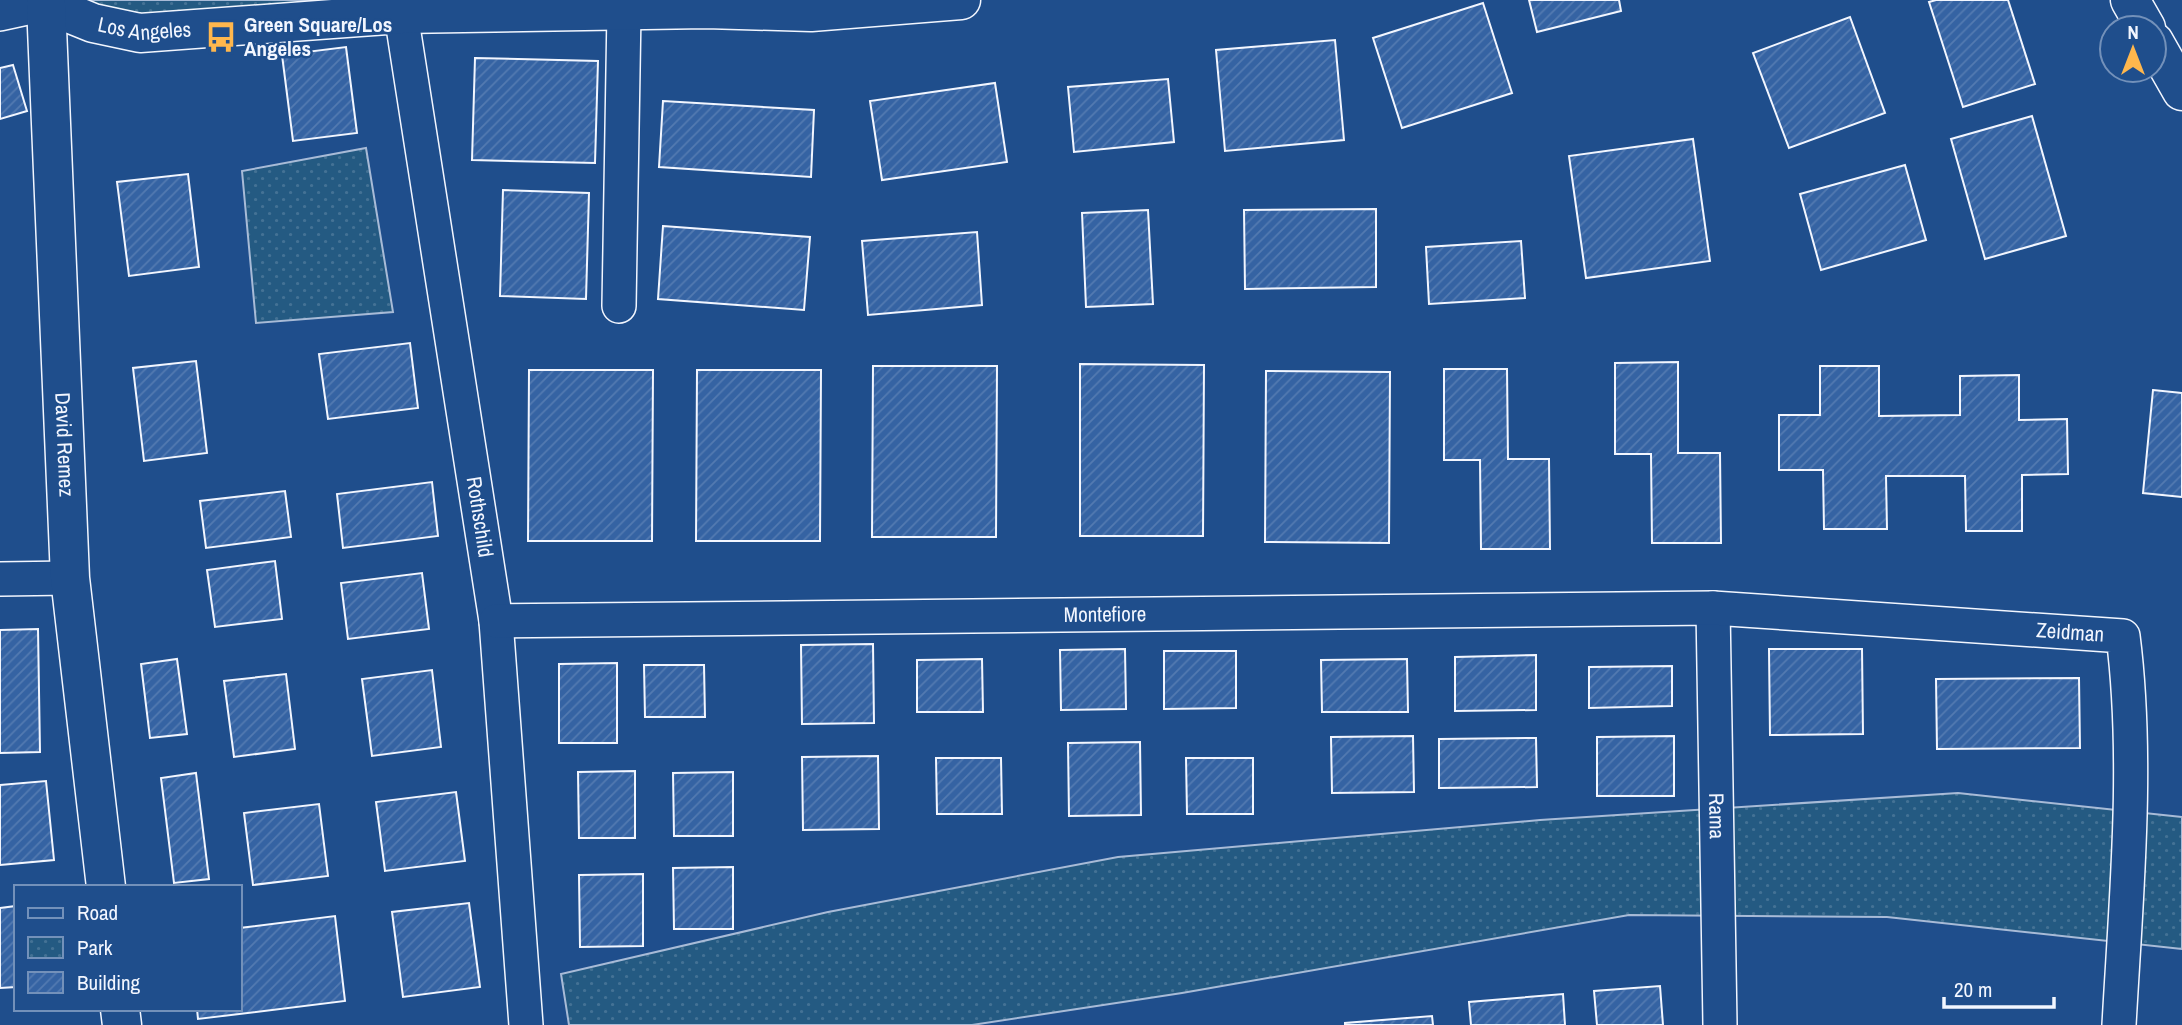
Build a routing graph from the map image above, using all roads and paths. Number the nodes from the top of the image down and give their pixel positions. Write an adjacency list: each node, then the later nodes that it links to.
1 (961, 0): 3 (street, Los Angeles)
2 (48, 1): 4 (street, Los Angeles); 6 (street); 10 (street, David Remez)
3 (712, 5): 5 (street, Los Angeles)
4 (398, 7): 5 (street, Los Angeles); 13 (street, Rothschild)
5 (624, 10): 9 (street)
6 (0, 14)
7 (2168, 66): 8 (street)
8 (2182, 91)
9 (619, 306)
10 (71, 578): 11 (street); 14 (street, David Remez)
11 (0, 579)
12 (1713, 608): 13 (street, Montefiore); 16 (street, Rama); 17 (street, Zeidman)
13 (496, 621): 15 (street, Rothschild)
14 (106, 885)
15 (526, 1025)
16 (1720, 1025)
17 (2119, 1025)

